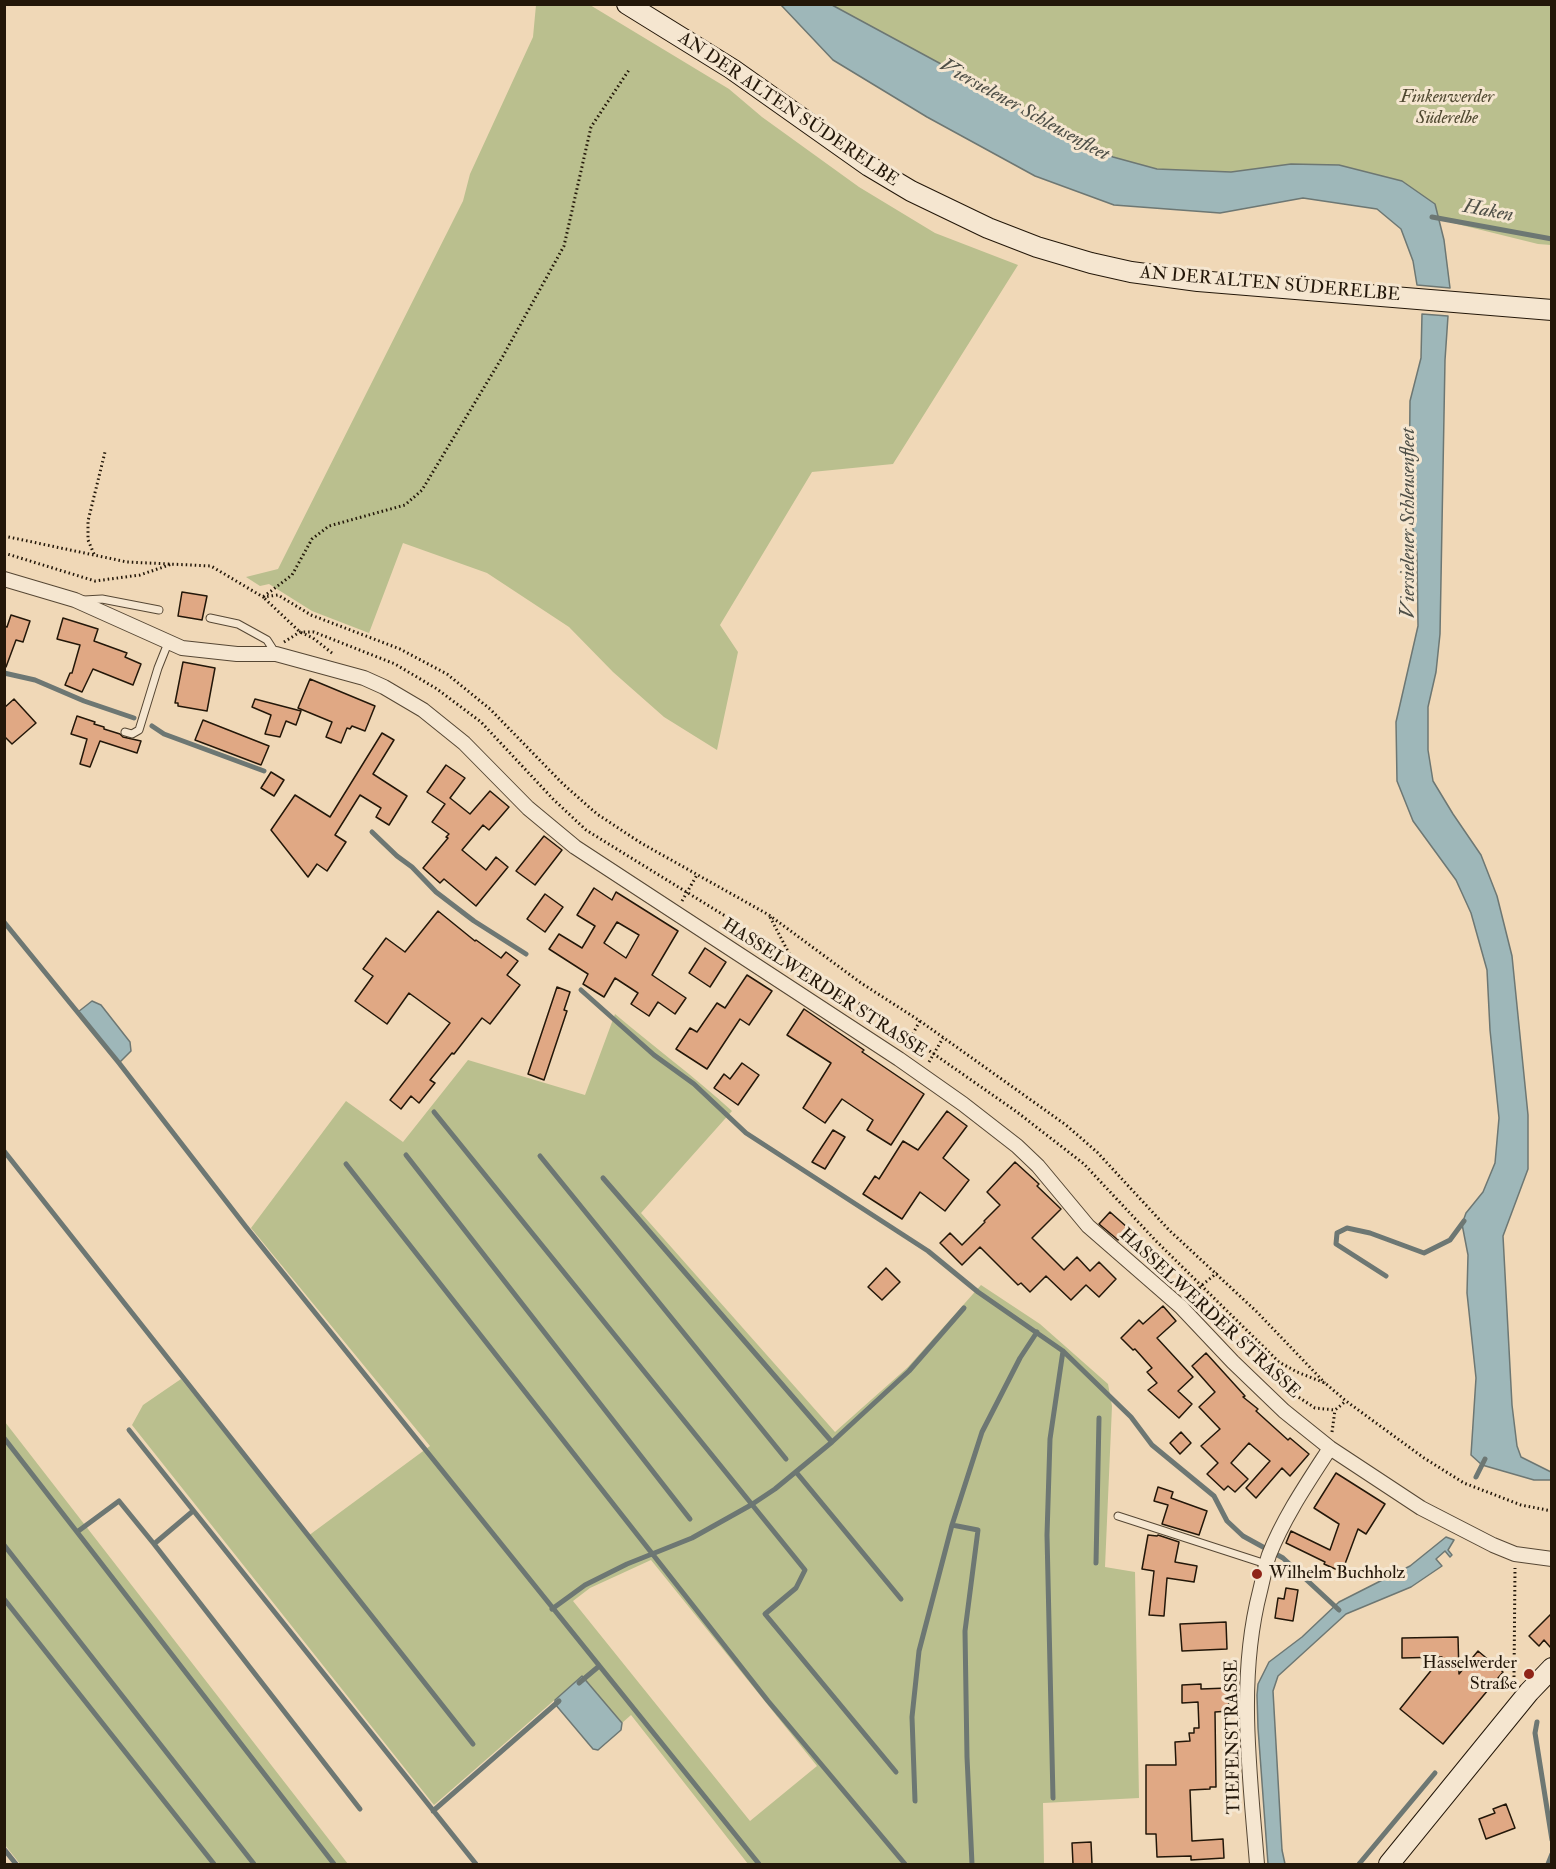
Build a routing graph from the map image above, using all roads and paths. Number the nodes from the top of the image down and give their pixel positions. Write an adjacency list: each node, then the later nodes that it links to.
1 (627, 4): 3 (main road, AN DER ALTEN SÜDERELBE)
2 (629, 70): 10 (path)
3 (1551, 310)
4 (105, 452): 7 (path)
5 (4, 536): 7 (path)
6 (4, 553): 8 (path)
7 (94, 554): 8 (path)
8 (174, 564): 10 (path)
9 (4, 579): 11 (street, HASSELWERDER STRASSE)
10 (262, 597): 14 (path); 18 (path)
11 (75, 600): 12 (lane); 15 (street, HASSELWERDER STRASSE)
12 (159, 610)
13 (210, 618): 16 (lane)
14 (300, 632)
15 (168, 643): 16 (street, HASSELWERDER STRASSE); 17 (lane)
16 (276, 654): 32 (street, HASSELWERDER STRASSE)
17 (125, 732)
18 (697, 875): 19 (path); 20 (path)
19 (688, 892)
20 (769, 915): 21 (path); 22 (path)
21 (792, 959)
22 (921, 1022): 23 (path); 24 (path)
23 (911, 1038)
24 (943, 1038): 25 (path); 26 (path)
25 (933, 1053)
26 (1217, 1273): 27 (path); 29 (path)
27 (1186, 1302)
28 (1277, 1383): 31 (path)
29 (1325, 1383)
30 (1346, 1401): 31 (path)
31 (1335, 1410): 32 (path)
32 (1331, 1444): 34 (street, HASSELWERDER STRASSE); 36 (street, TIEFENSTRASSE)
33 (1118, 1516): 36 (lane)
34 (1515, 1554): 35 (street, HASSELWERDER STRASSE); 38 (path)
35 (1551, 1559)
36 (1267, 1561): 39 (street, TIEFENSTRASSE)
37 (1551, 1668): 40 (main road)
38 (1514, 1677)
39 (1257, 1864)
40 (1389, 1864)

